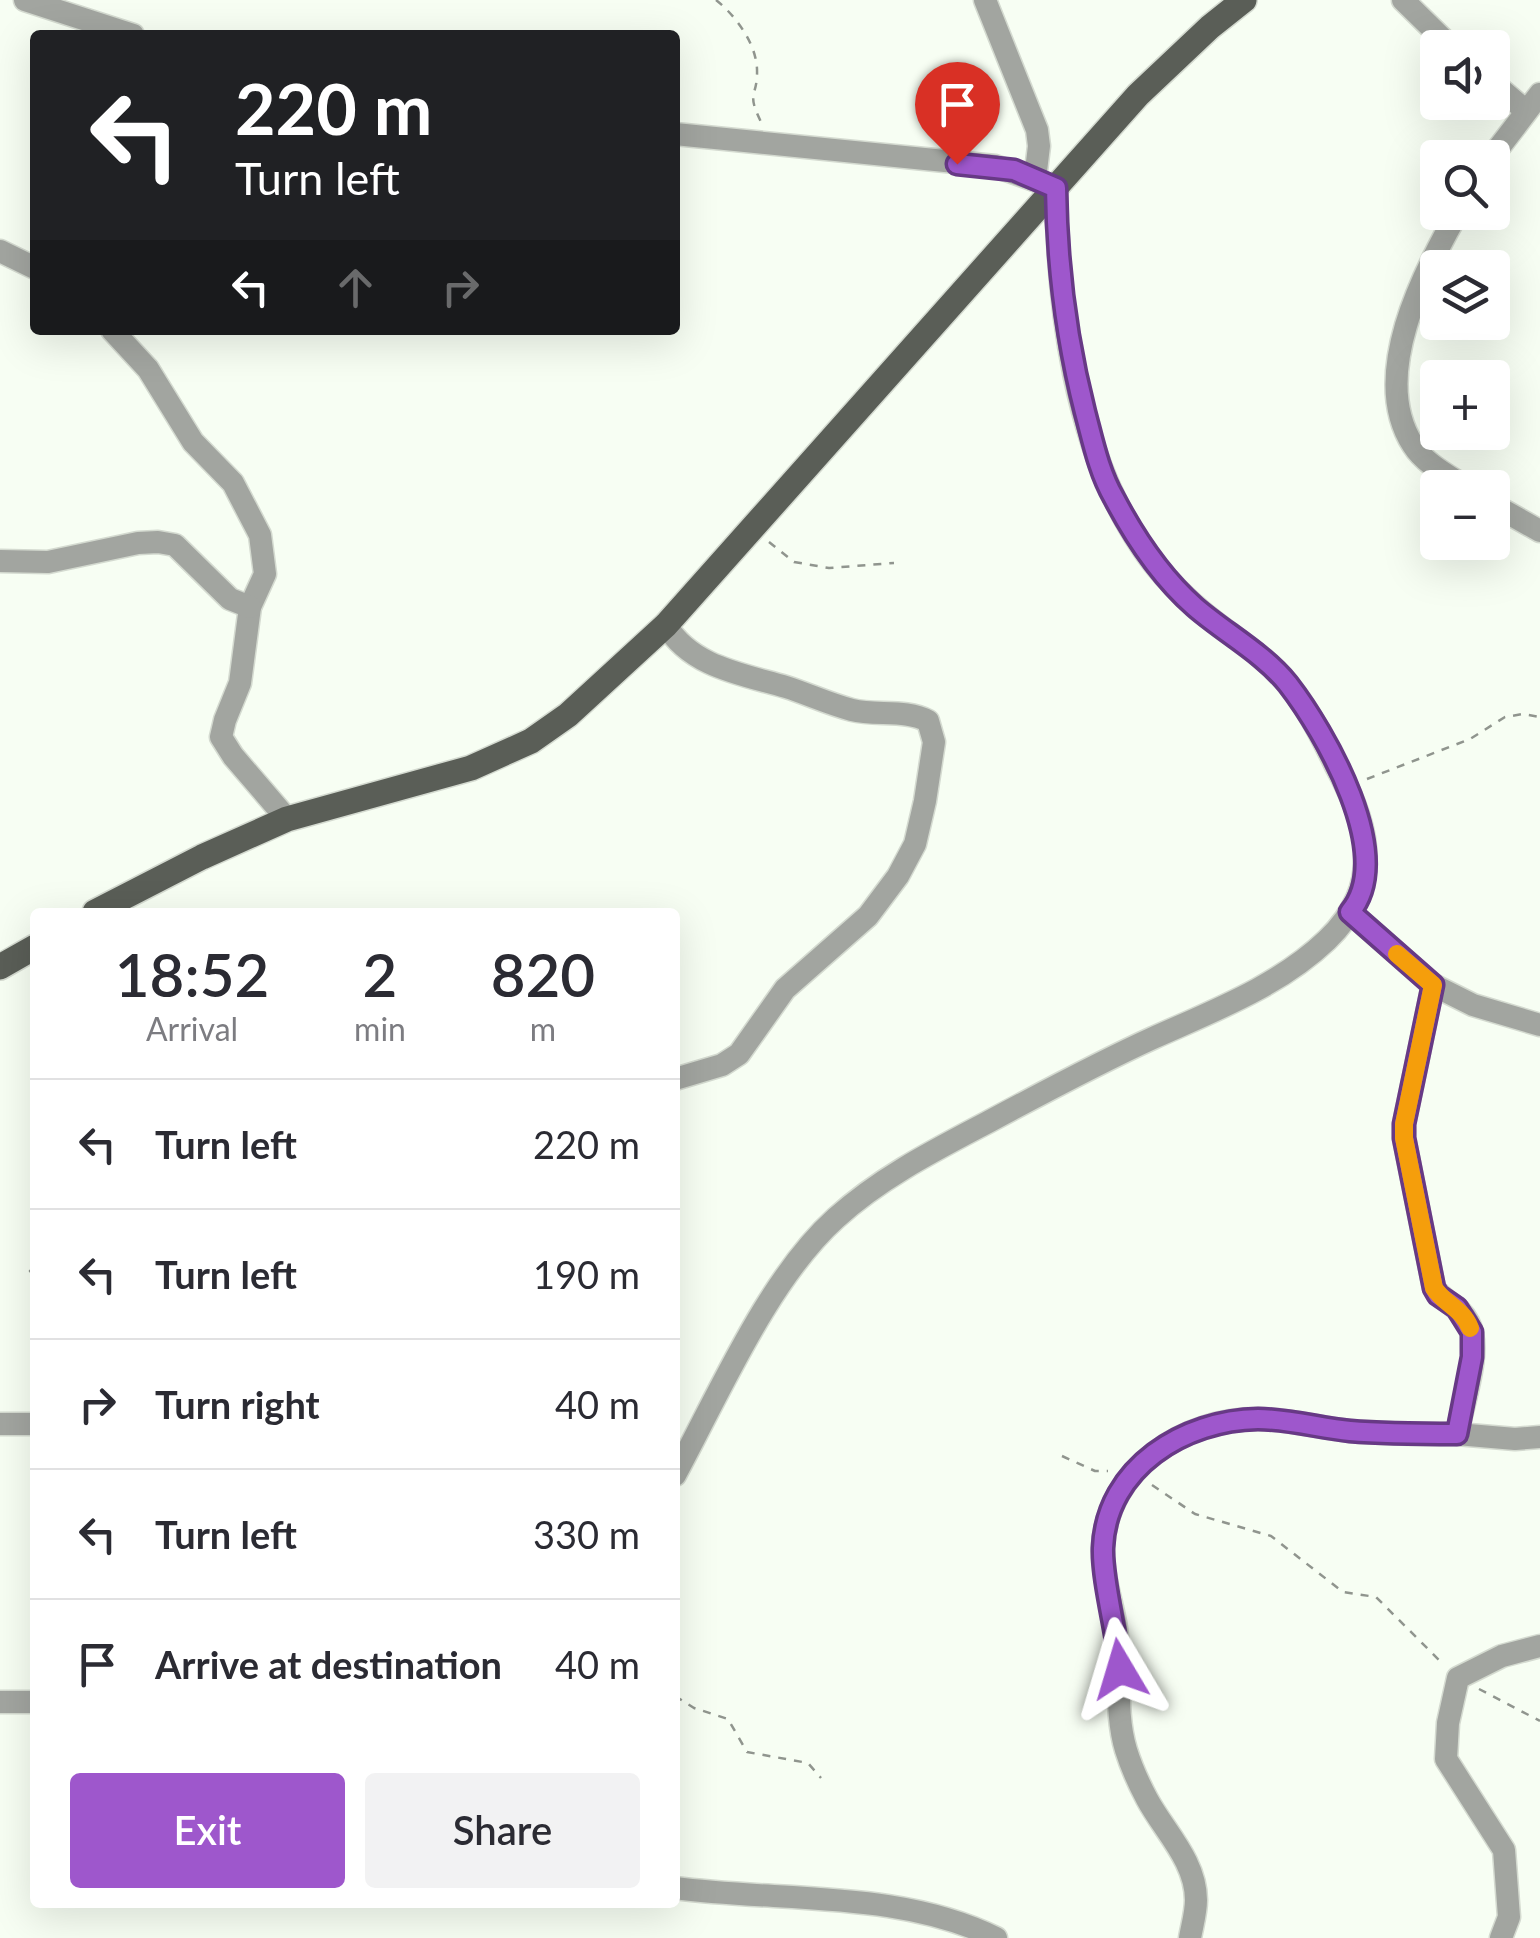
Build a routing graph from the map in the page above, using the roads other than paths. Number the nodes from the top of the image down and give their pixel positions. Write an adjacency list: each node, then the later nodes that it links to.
1 (25, 0): 5 (street)
2 (985, 0): 11 (street)
3 (1244, 0): 11 (main road)
4 (1402, 0): 6 (street)
5 (118, 30)
6 (1433, 30)
7 (1510, 91): 8 (street)
8 (1533, 102): 10 (street)
9 (680, 134): 11 (street)
10 (1504, 140)
11 (1046, 183): 21 (main road); 24 (street)
12 (1449, 230): 16 (street)
13 (0, 250): 14 (street)
14 (30, 265)
15 (117, 335): 20 (street)
16 (1440, 470)
17 (1510, 514): 18 (street)
18 (1540, 531)
19 (0, 561): 20 (street)
20 (250, 608): 22 (street)
21 (666, 625): 22 (main road); 29 (street)
22 (287, 818): 23 (main road)
23 (103, 908)
24 (1350, 912): 27 (street); 34 (street)
25 (30, 950): 26 (main road)
26 (0, 968)
27 (1433, 985): 28 (street); 32 (street)
28 (1540, 1025)
29 (680, 1078)
30 (0, 1424): 31 (street)
31 (30, 1424)
32 (1457, 1434): 33 (street); 40 (street)
33 (1540, 1437)
34 (680, 1466)
35 (1540, 1646): 41 (street)
36 (0, 1702): 37 (street)
37 (30, 1702)
38 (680, 1888): 39 (street)
39 (996, 1938)
40 (1190, 1938)
41 (1501, 1938)

